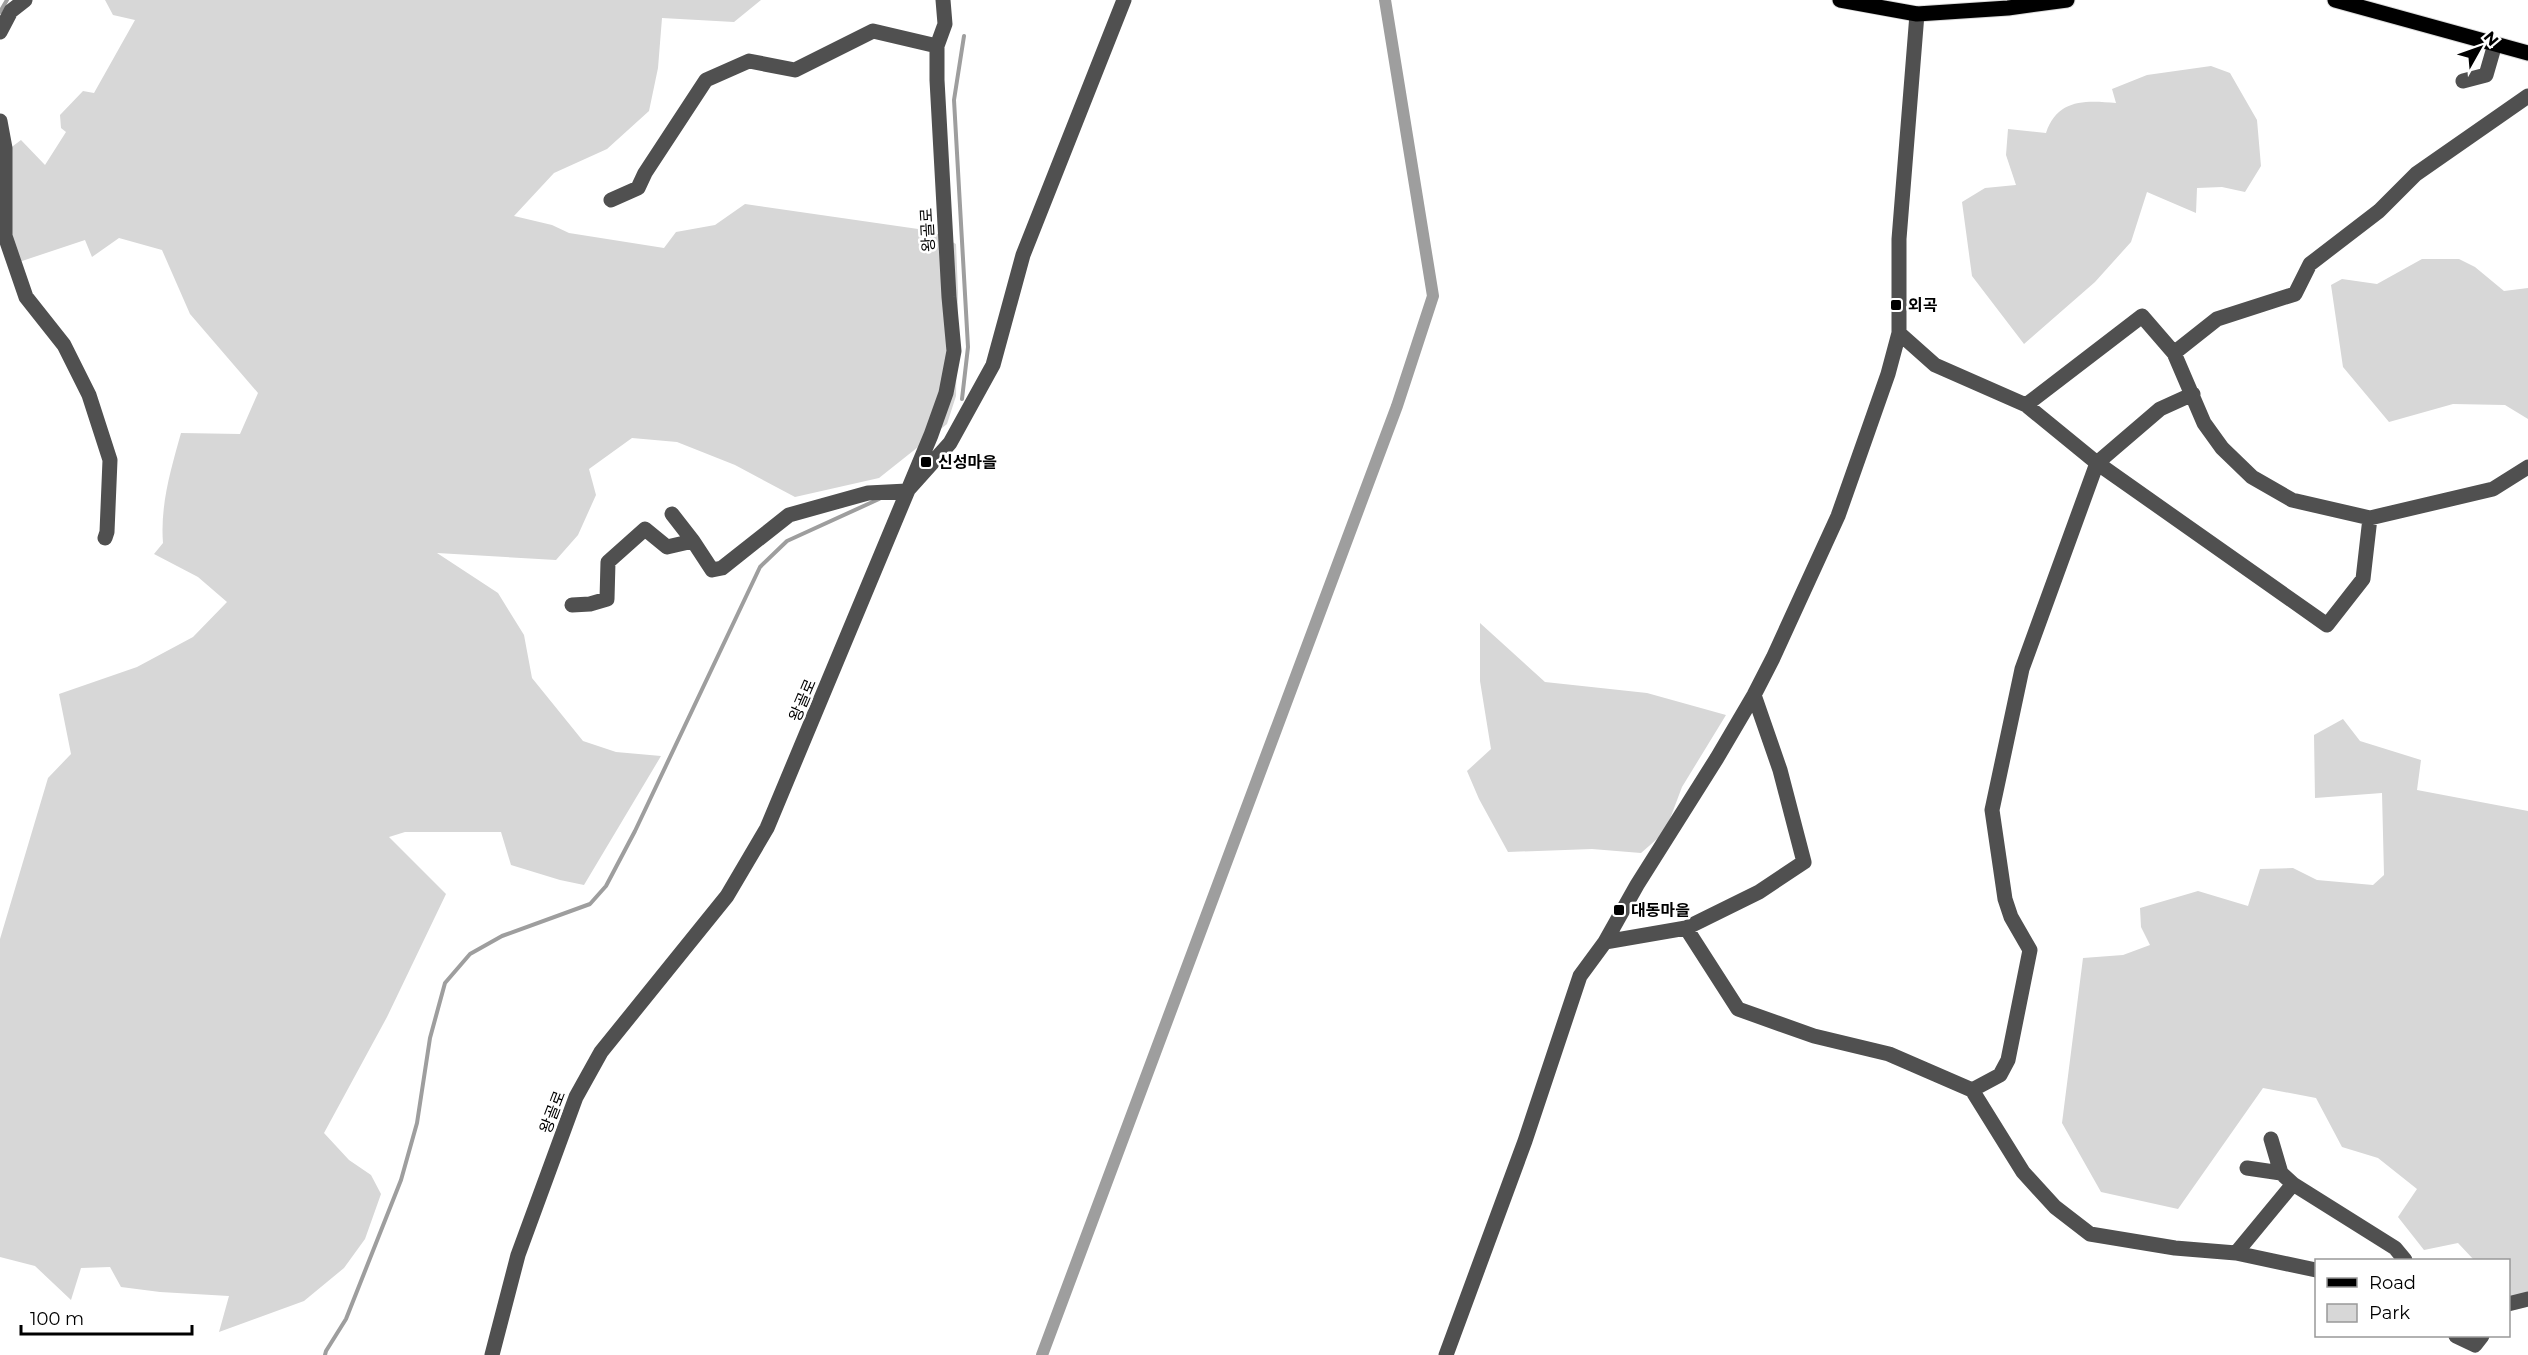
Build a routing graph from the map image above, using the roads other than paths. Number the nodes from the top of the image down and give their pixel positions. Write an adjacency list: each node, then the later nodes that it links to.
1 (25, 0): 8 (street)
2 (943, 0): 10 (street, 왕골로)
3 (1124, 0): 22 (street)
4 (1840, 0): 7 (main road)
5 (2067, 0): 7 (main road)
6 (2335, 0): 9 (main road)
7 (1917, 14): 16 (street)
8 (0, 32)
9 (2495, 44): 11 (main road); 12 (street)
10 (937, 46): 15 (street); 22 (street, 왕골로)
11 (2528, 53)
12 (2463, 81)
13 (2528, 96): 17 (street)
14 (0, 121): 25 (street)
15 (611, 200)
16 (1899, 333): 19 (street); 28 (street)
17 (2174, 353): 18 (street); 19 (street)
18 (2193, 394): 20 (street); 24 (street)
19 (2026, 405): 20 (street)
20 (2097, 464): 24 (street); 31 (street)
21 (2528, 467): 24 (street)
22 (907, 491): 26 (street); 43 (street, 왕골로)
23 (672, 514): 26 (street)
24 (2370, 518)
25 (105, 538)
26 (693, 541): 27 (street)
27 (572, 605)
28 (1754, 695): 29 (street); 30 (street)
29 (1686, 928): 30 (street); 31 (street)
30 (1605, 942): 44 (street)
31 (1972, 1090): 36 (street)
32 (2271, 1139): 34 (street)
33 (2247, 1168): 34 (street)
34 (2281, 1173): 35 (street)
35 (2293, 1184): 36 (street); 37 (street)
36 (2236, 1253): 38 (street)
37 (2403, 1259)
38 (2315, 1270)
39 (2528, 1299): 40 (street)
40 (2510, 1304)
41 (2460, 1337): 42 (street)
42 (2481, 1337)
43 (492, 1355)
44 (1446, 1355)

